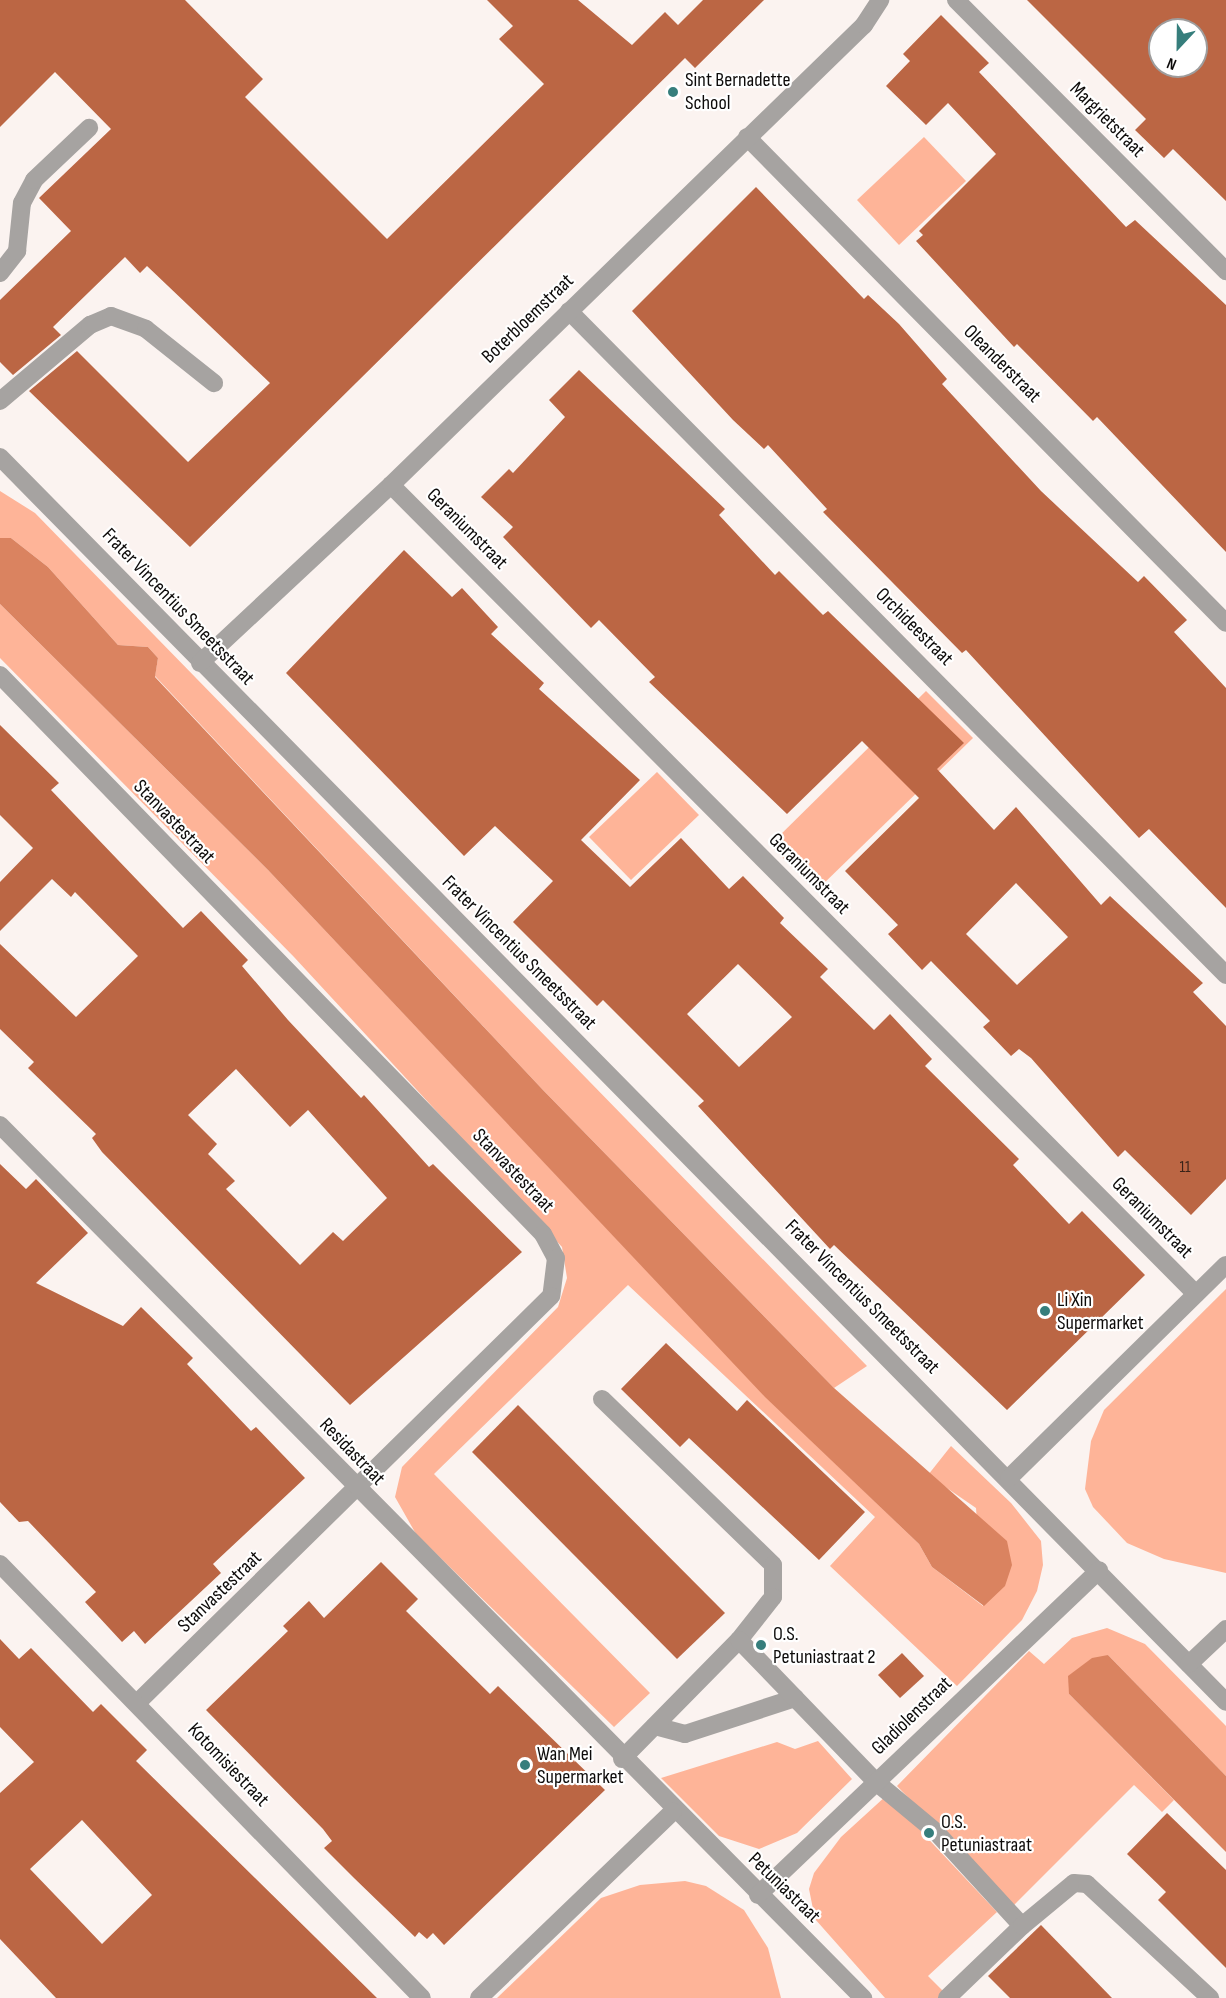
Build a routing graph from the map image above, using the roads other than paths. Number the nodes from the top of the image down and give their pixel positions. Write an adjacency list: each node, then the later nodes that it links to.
1 (880, 0): 4 (street, Boterbloemstraat)
2 (956, 0): 5 (street, Margrietstraat)
3 (89, 128): 6 (street)
4 (747, 137): 7 (street, Boterbloemstraat); 12 (street, Oleanderstraat)
5 (1226, 271)
6 (0, 273)
7 (569, 311): 11 (street, Boterbloemstraat); 15 (street, Orchideestraat)
8 (214, 383): 9 (street)
9 (0, 401)
10 (0, 457): 13 (street, Frater Vincentius Smeetsstraat)
11 (391, 485): 13 (street, Boterbloemstraat); 18 (street, Geraniumstraat)
12 (1226, 622)
13 (200, 663): 20 (street, Frater Vincentius Smeetsstraat)
14 (0, 675): 21 (street, Stanvastestraat)
15 (1226, 975)
16 (0, 1125): 21 (street, Residastraat)
17 (1226, 1265): 18 (street)
18 (1196, 1294): 20 (street)
19 (602, 1399): 25 (street)
20 (1009, 1478): 23 (street, Frater Vincentius Smeetsstraat)
21 (357, 1490): 29 (street, Stanvastestraat); 31 (street, Residastraat)
22 (0, 1564): 29 (street, Kotomisiestraat)
23 (1099, 1570): 26 (street, Frater Vincentius Smeetsstraat); 32 (street, Gladiolenstraat)
24 (1226, 1629): 26 (street)
25 (739, 1640): 27 (street); 30 (street)
26 (1189, 1664): 28 (street, Frater Vincentius Smeetsstraat)
27 (795, 1698): 30 (street); 32 (street)
28 (1226, 1702)
29 (137, 1703): 37 (street, Kotomisiestraat)
30 (655, 1726): 31 (street)
31 (622, 1759): 33 (street, Residastraat)
32 (876, 1782): 34 (street, Gladiolenstraat); 35 (street)
33 (673, 1811): 34 (street, Petuniastraat); 38 (street)
34 (758, 1895): 36 (street, Petuniastraat)
35 (1022, 1926): 39 (street); 40 (street)
36 (855, 1995)
37 (422, 1998)
38 (479, 1998)
39 (947, 1998)
40 (1210, 1998)

